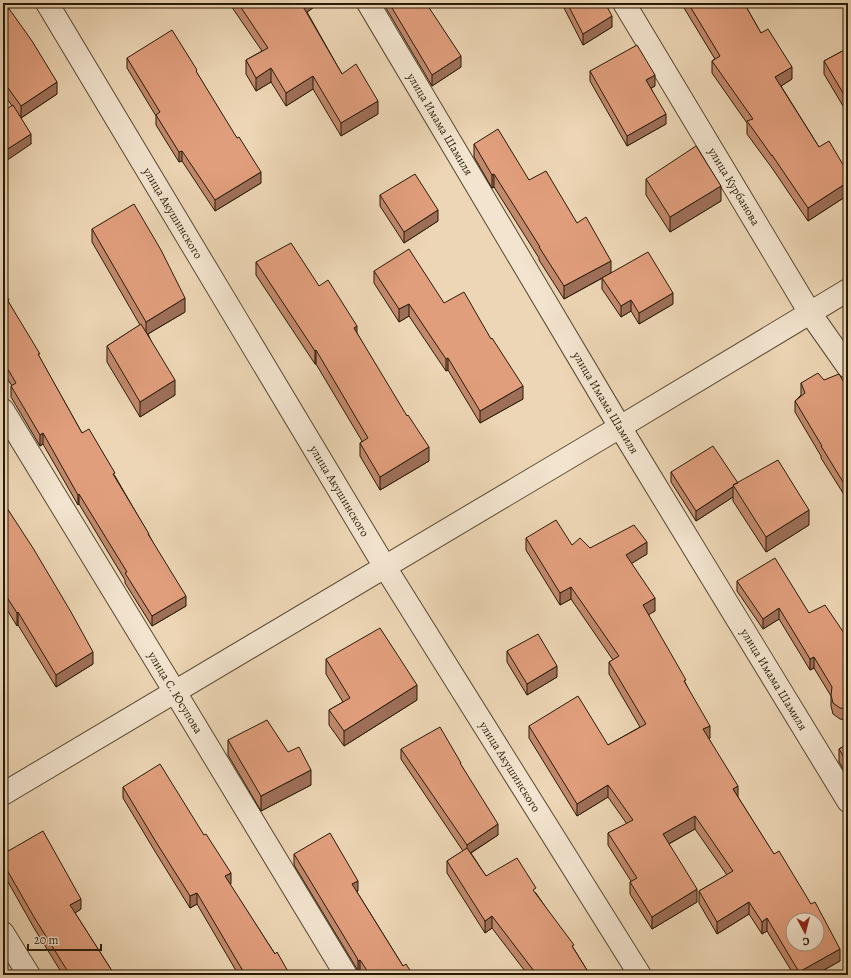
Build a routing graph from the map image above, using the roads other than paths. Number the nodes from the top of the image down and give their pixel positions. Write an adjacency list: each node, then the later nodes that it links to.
1 (47, 3): 9 (street, улица Акушинского)
2 (368, 3): 8 (street, улица Имама Шамиля)
3 (624, 3): 5 (street, улица Курбанова)
4 (848, 290): 5 (street)
5 (810, 313): 6 (street, улица Курбанова); 8 (street)
6 (848, 367)
7 (3, 410): 10 (street, улица С. Юсупова)
8 (620, 427): 9 (street); 12 (street, улица Имама Шамиля)
9 (385, 567): 10 (street); 16 (street, улица Акушинского)
10 (175, 692): 11 (street); 15 (street, улица С. Юсупова)
11 (3, 794)
12 (848, 801)
13 (3, 933): 14 (street)
14 (29, 975)
15 (346, 975)
16 (640, 975)

